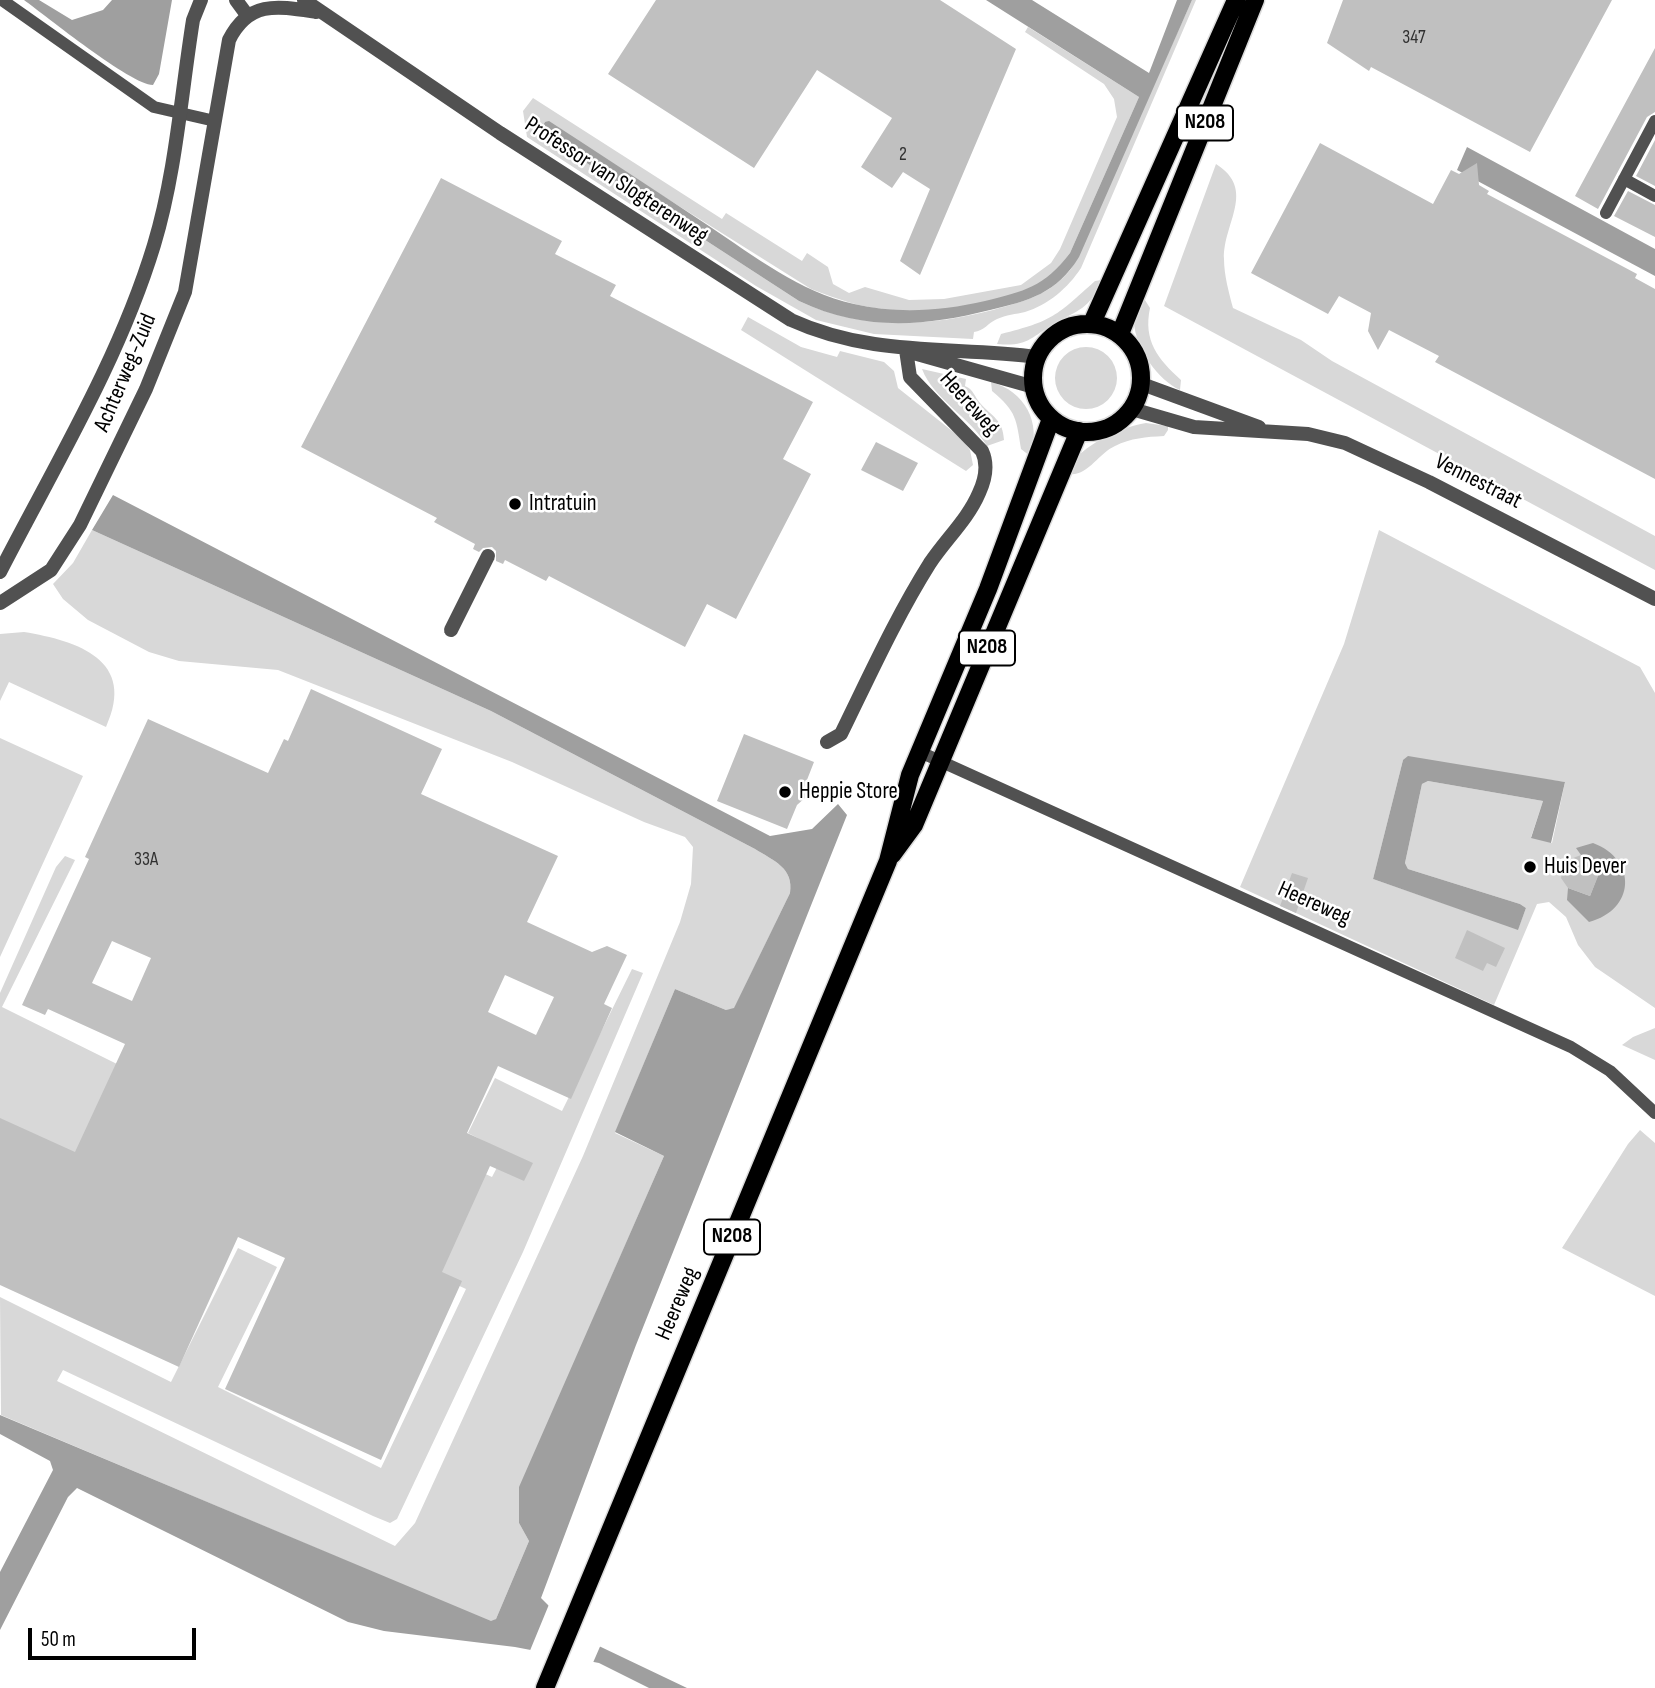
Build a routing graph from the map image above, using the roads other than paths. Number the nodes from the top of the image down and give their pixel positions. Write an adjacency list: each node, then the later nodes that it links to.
1 (2, 0): 9 (lane)
2 (201, 0): 9 (street, Achterweg-Zuid)
3 (236, 0): 8 (street)
4 (304, 0): 7 (street, Professor van Slogterenweg)
5 (1236, 0): 15 (main road, N208)
6 (1255, 0): 16 (main road, N208)
7 (317, 12): 8 (street, Professor van Slogterenweg); 17 (street, Professor van Slogterenweg)
8 (247, 15): 10 (street, Achterweg-Zuid)
9 (181, 115): 10 (lane); 26 (street, Achterweg-Zuid)
10 (215, 121): 28 (street, Achterweg-Zuid)
11 (1655, 121): 12 (lane)
12 (1624, 179): 13 (lane); 14 (lane)
13 (1655, 196)
14 (1606, 213)
15 (1092, 323): 16 (main road); 18 (main road)
16 (1121, 334): 19 (main road)
17 (905, 350): 18 (street, Professor van Slogterenweg); 20 (street, Professor van Slogterenweg); 30 (street, Heereweg)
18 (1037, 357): 20 (main road)
19 (1142, 384): 21 (main road); 24 (street, Vennestraat)
20 (1034, 387): 22 (main road)
21 (1132, 409): 23 (main road); 24 (street, Vennestraat)
22 (1051, 419): 23 (main road); 31 (main road, Heereweg / N208)
23 (1079, 431): 32 (main road, Heereweg / N208)
24 (1271, 432): 27 (street, Vennestraat)
25 (488, 556): 29 (street)
26 (0, 572)
27 (1655, 599)
28 (0, 603)
29 (451, 630)
30 (827, 742)
31 (920, 752): 32 (lane, Heereweg); 33 (main road, Heereweg / N208)
32 (940, 760): 33 (main road, Heereweg / N208); 34 (lane, Heereweg)
33 (888, 861): 35 (main road, Heereweg / N208)
34 (1655, 1113)
35 (545, 1688)

